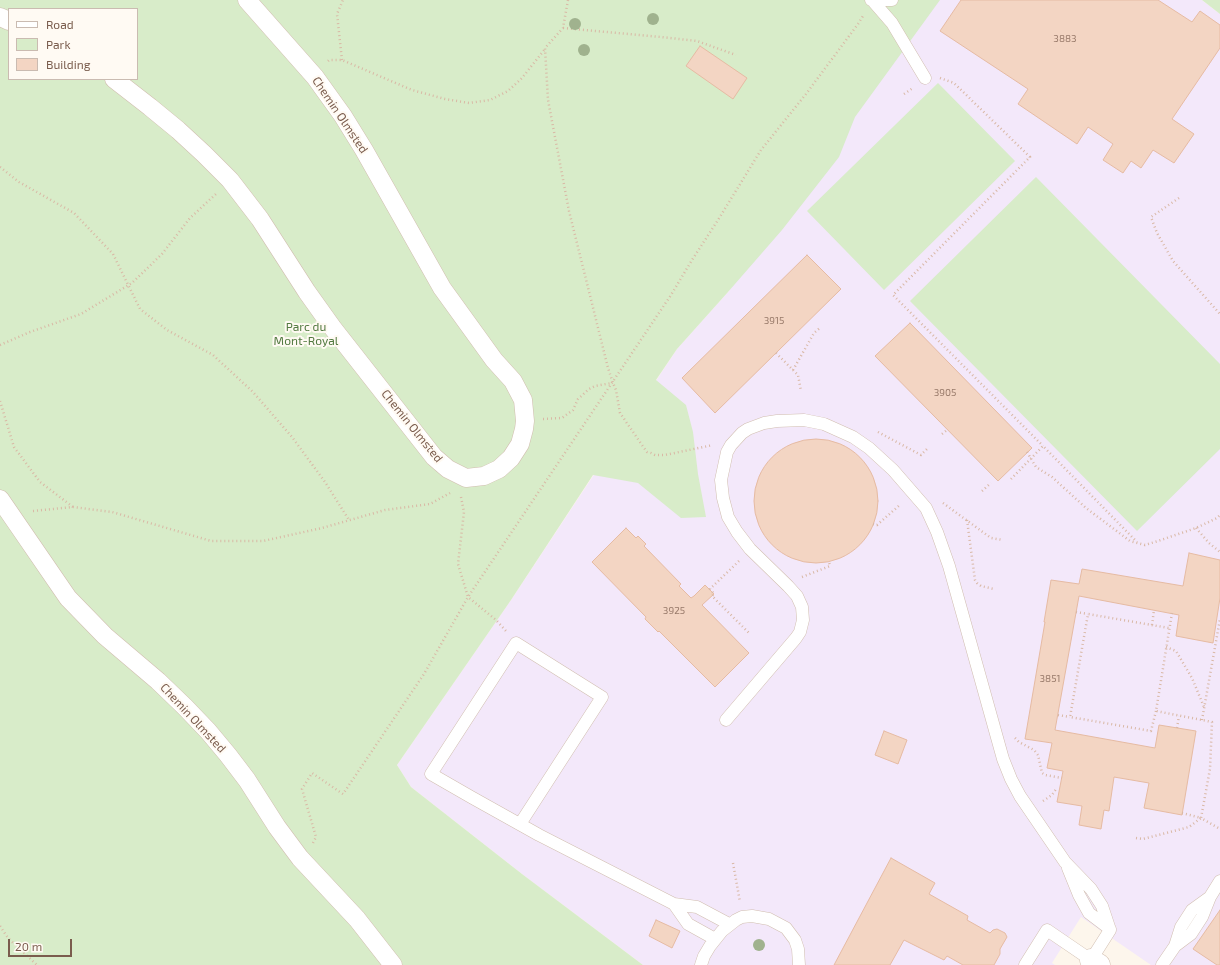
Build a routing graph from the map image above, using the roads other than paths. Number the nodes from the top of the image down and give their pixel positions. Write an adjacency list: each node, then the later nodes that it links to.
1 (247, 0): 5 (street, Chemin Olmsted)
2 (872, 0): 3 (lane); 4 (lane)
3 (892, 0)
4 (925, 78)
5 (115, 80)
6 (0, 499): 14 (street, Chemin Olmsted)
7 (726, 720): 13 (lane)
8 (520, 824): 8 (lane); 10 (lane)
9 (1220, 881): 18 (lane)
10 (674, 904): 11 (lane); 12 (lane)
11 (729, 924): 12 (lane); 16 (lane)
12 (715, 939): 15 (lane)
13 (1095, 962): 17 (lane)
14 (393, 965)
15 (701, 965)
16 (799, 965)
17 (1025, 965)
18 (1162, 965)

